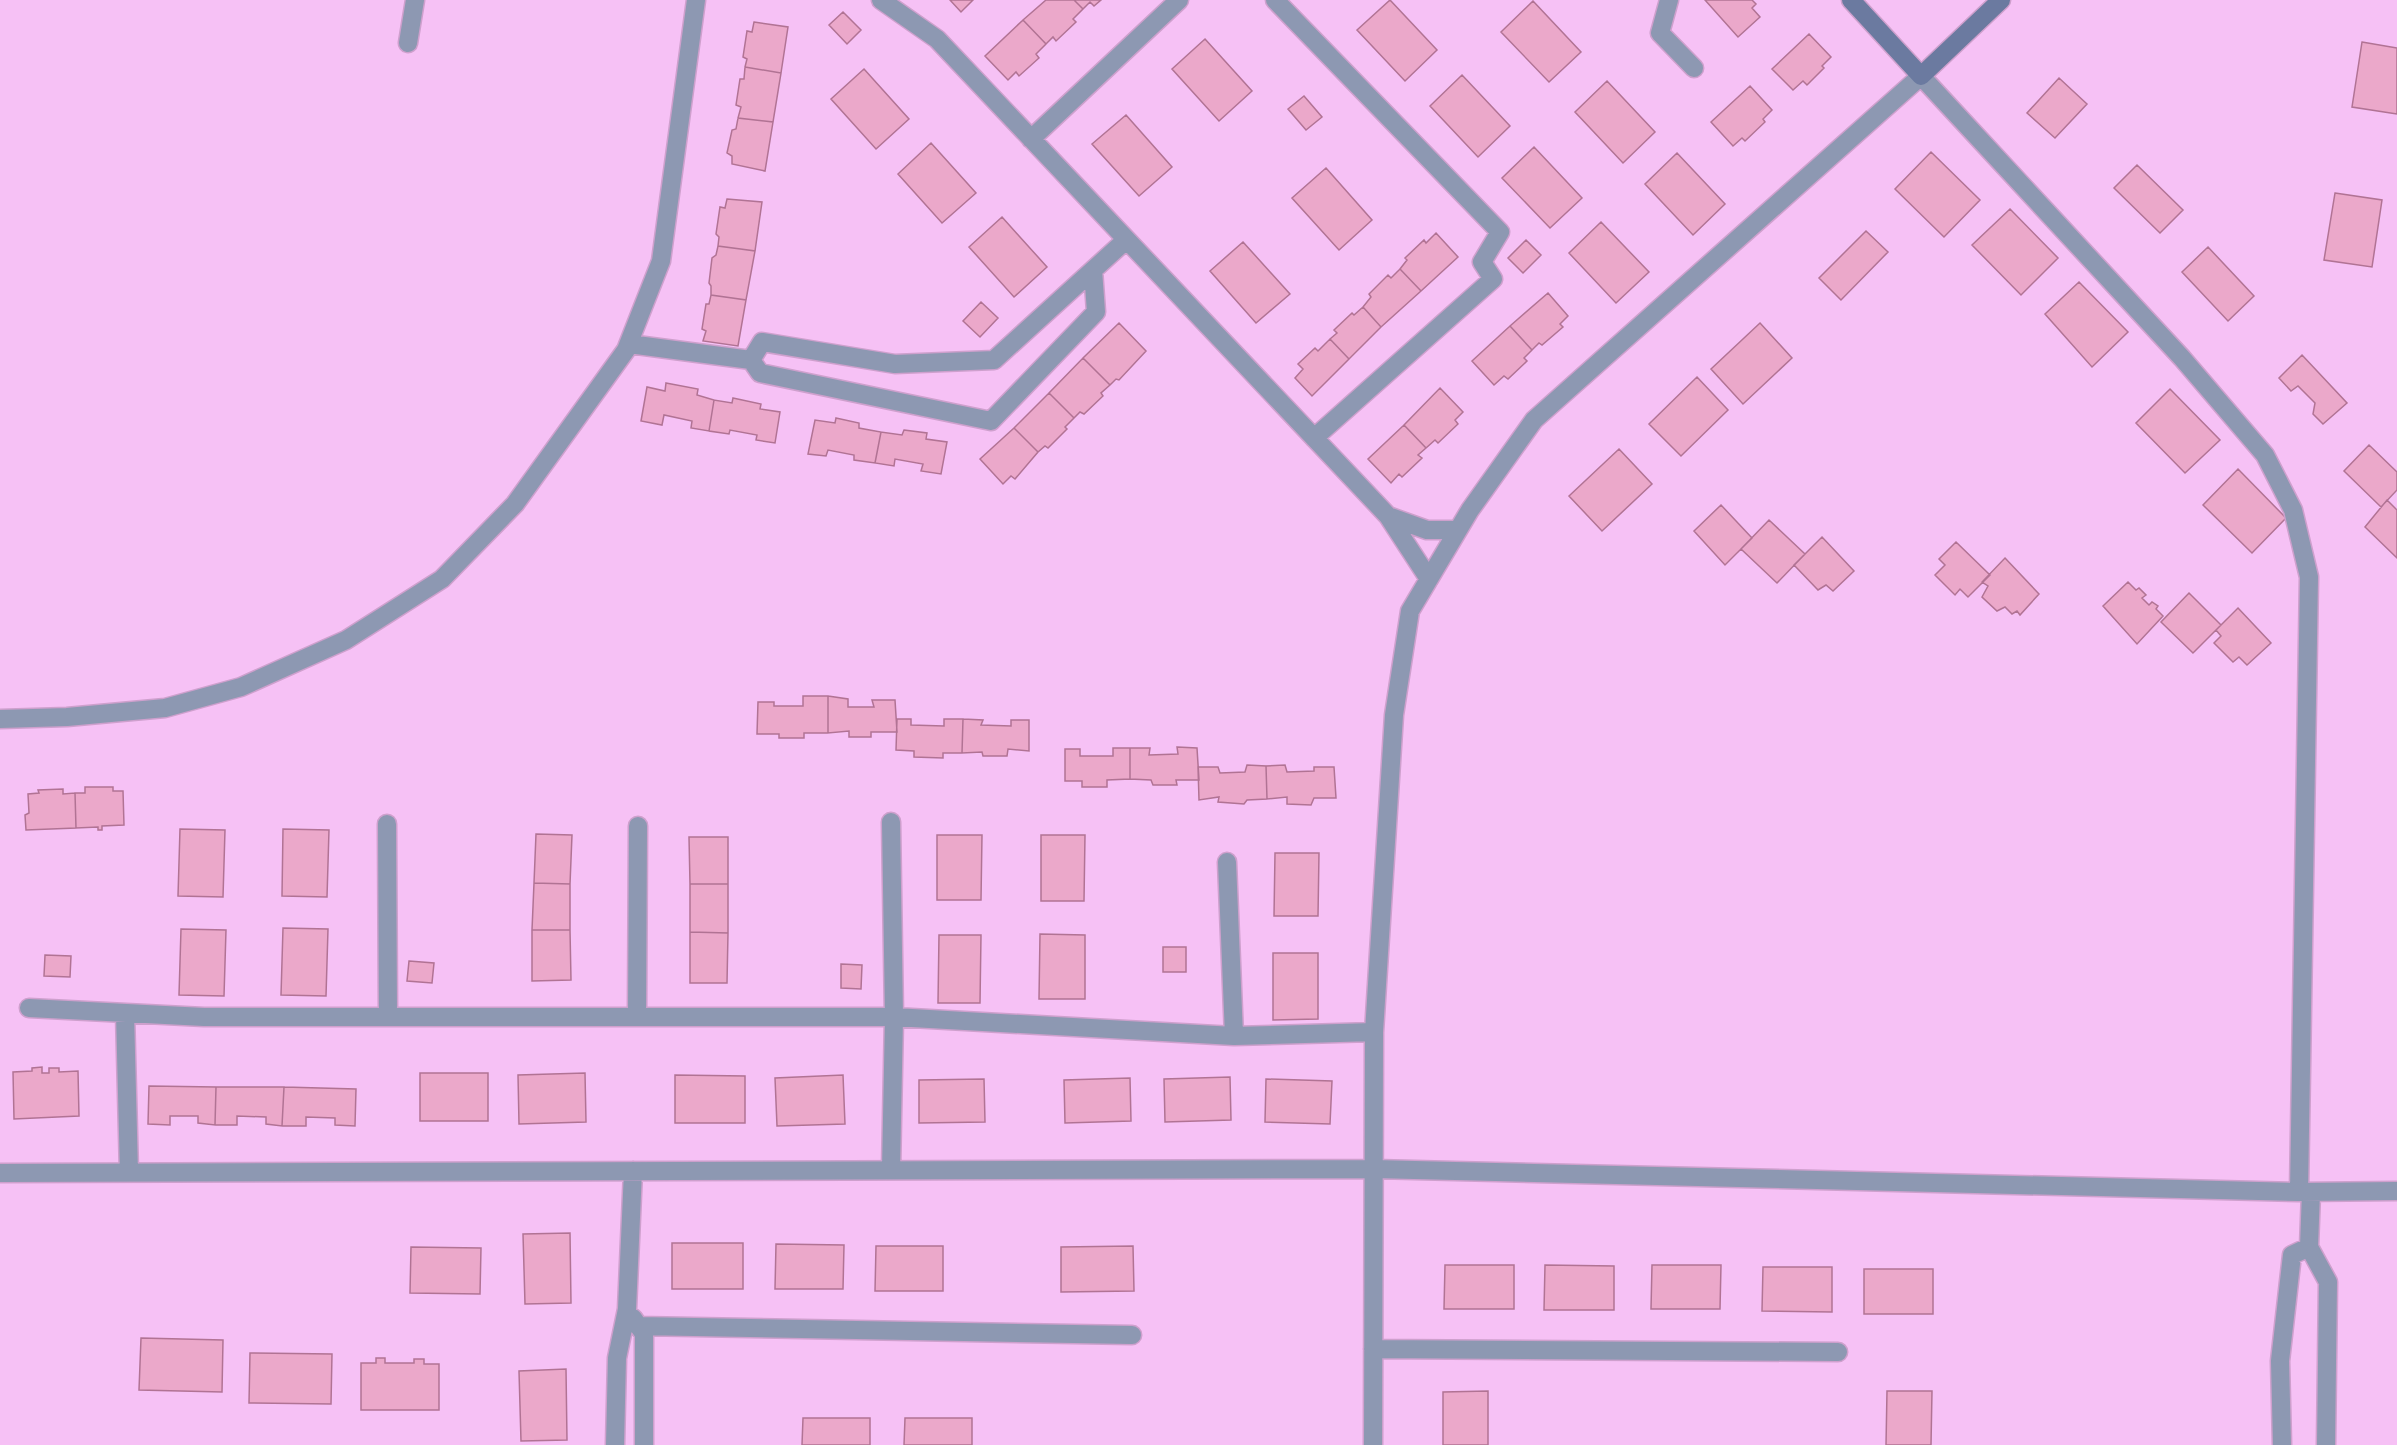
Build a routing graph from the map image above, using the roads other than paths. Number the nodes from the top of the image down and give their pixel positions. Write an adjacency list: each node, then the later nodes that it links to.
1 (415, 0): 9 (street)
2 (696, 0): 15 (street)
3 (881, 0): 12 (street)
4 (1179, 0): 12 (street)
5 (1275, 0): 17 (street)
6 (1669, 0): 10 (street)
7 (1851, 0): 11 (street)
8 (2001, 0): 11 (street)
9 (408, 43)
10 (1694, 68)
11 (1922, 76): 19 (street); 39 (street)
12 (1032, 139): 13 (street)
13 (1126, 240): 14 (street); 17 (street)
14 (1093, 270): 16 (street); 16 (street)
15 (629, 344): 16 (street); 21 (street)
16 (751, 360)
17 (1314, 438): 18 (street)
18 (1388, 516): 19 (street); 20 (street)
19 (1458, 530): 20 (street)
20 (1429, 579): 31 (street)
21 (0, 719)
22 (891, 822): 30 (street)
23 (387, 824): 28 (street)
24 (638, 826): 29 (street)
25 (1227, 862): 32 (street)
26 (29, 1008): 27 (street)
27 (125, 1013): 28 (street); 37 (street)
28 (388, 1017): 29 (street)
29 (637, 1017): 30 (street)
30 (894, 1017): 32 (street); 34 (street)
31 (1374, 1032): 32 (street); 33 (street)
32 (1234, 1036)
33 (1374, 1169): 34 (street); 39 (street); 44 (street)
34 (891, 1170): 35 (street)
35 (633, 1171): 37 (street); 41 (street)
36 (0, 1173): 37 (street)
37 (129, 1173)
38 (2397, 1191): 39 (street)
39 (2305, 1192): 40 (street)
40 (2309, 1247): 49 (street); 50 (street)
41 (627, 1309): 42 (street); 46 (street)
42 (638, 1326): 43 (street); 47 (street)
43 (1132, 1335)
44 (1373, 1349): 45 (street); 48 (street)
45 (1838, 1352)
46 (615, 1445)
47 (644, 1445)
48 (1373, 1445)
49 (2282, 1445)
50 (2326, 1445)

